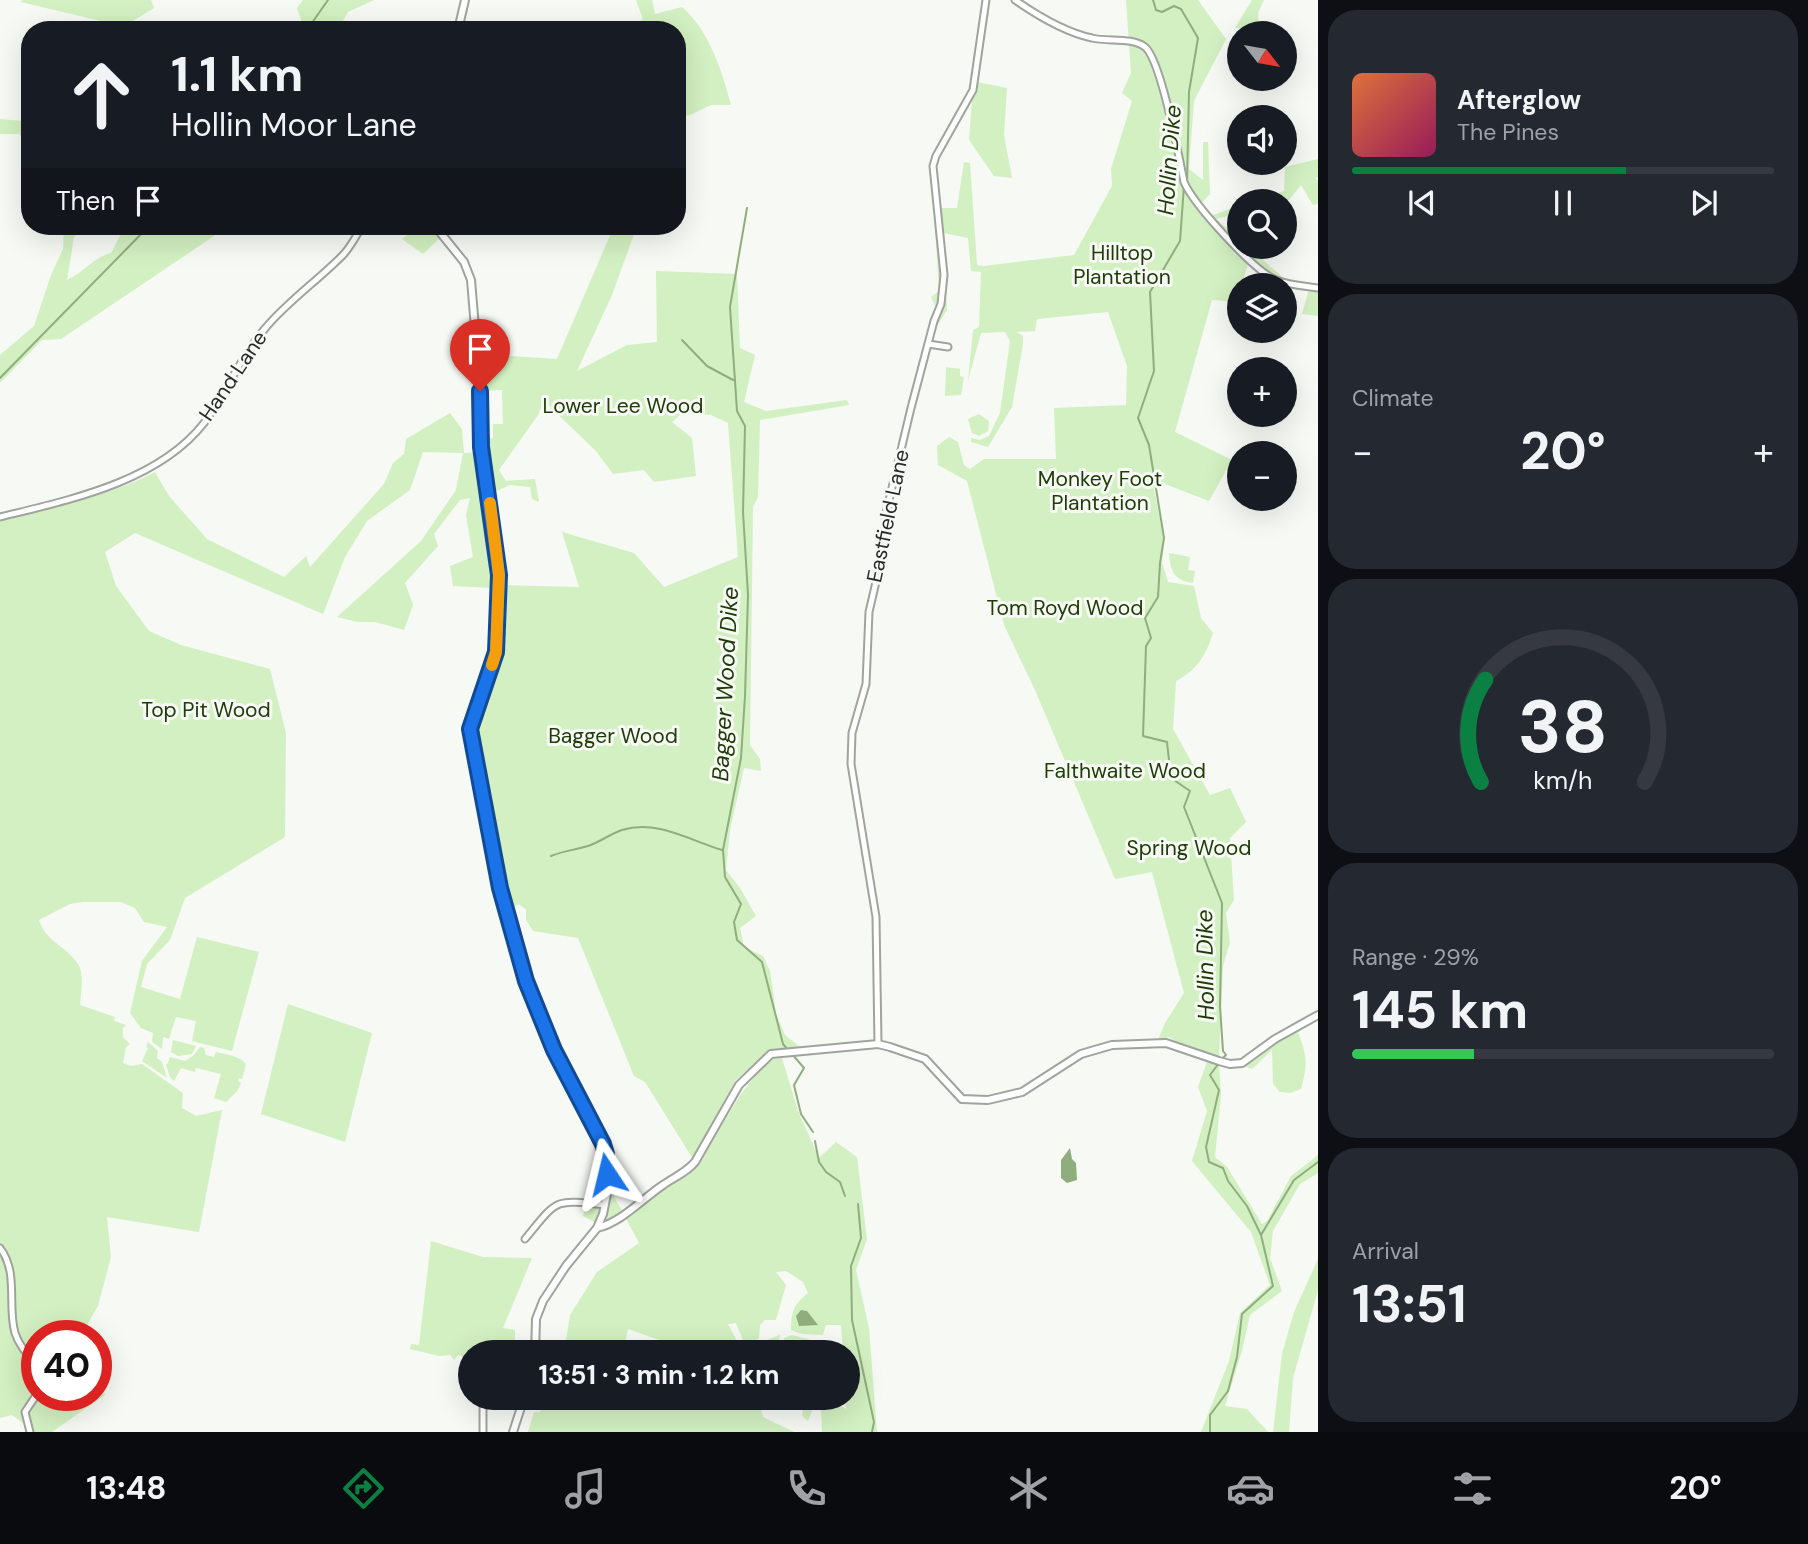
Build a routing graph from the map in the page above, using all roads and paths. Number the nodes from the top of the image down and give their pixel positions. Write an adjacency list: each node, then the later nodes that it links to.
1 (465, 0): 4 (street)
2 (986, 0): 8 (street, Eastfield Lane)
3 (1015, 0): 7 (street)
4 (460, 21)
5 (356, 235): 10 (street, Hand Lane)
6 (442, 235): 13 (street)
7 (1318, 288)
8 (928, 344): 9 (street); 12 (street, Eastfield Lane)
9 (948, 347)
10 (0, 517)
11 (1318, 1016): 12 (street)
12 (878, 1044): 14 (street)
13 (605, 1205): 14 (street); 15 (street)
14 (597, 1228): 17 (street)
15 (524, 1239)
16 (0, 1248): 18 (street)
17 (535, 1340)
18 (21, 1345)
19 (483, 1410): 23 (street)
20 (520, 1410): 24 (street)
21 (26, 1411): 22 (street)
22 (30, 1432)
23 (484, 1432)
24 (513, 1432)

